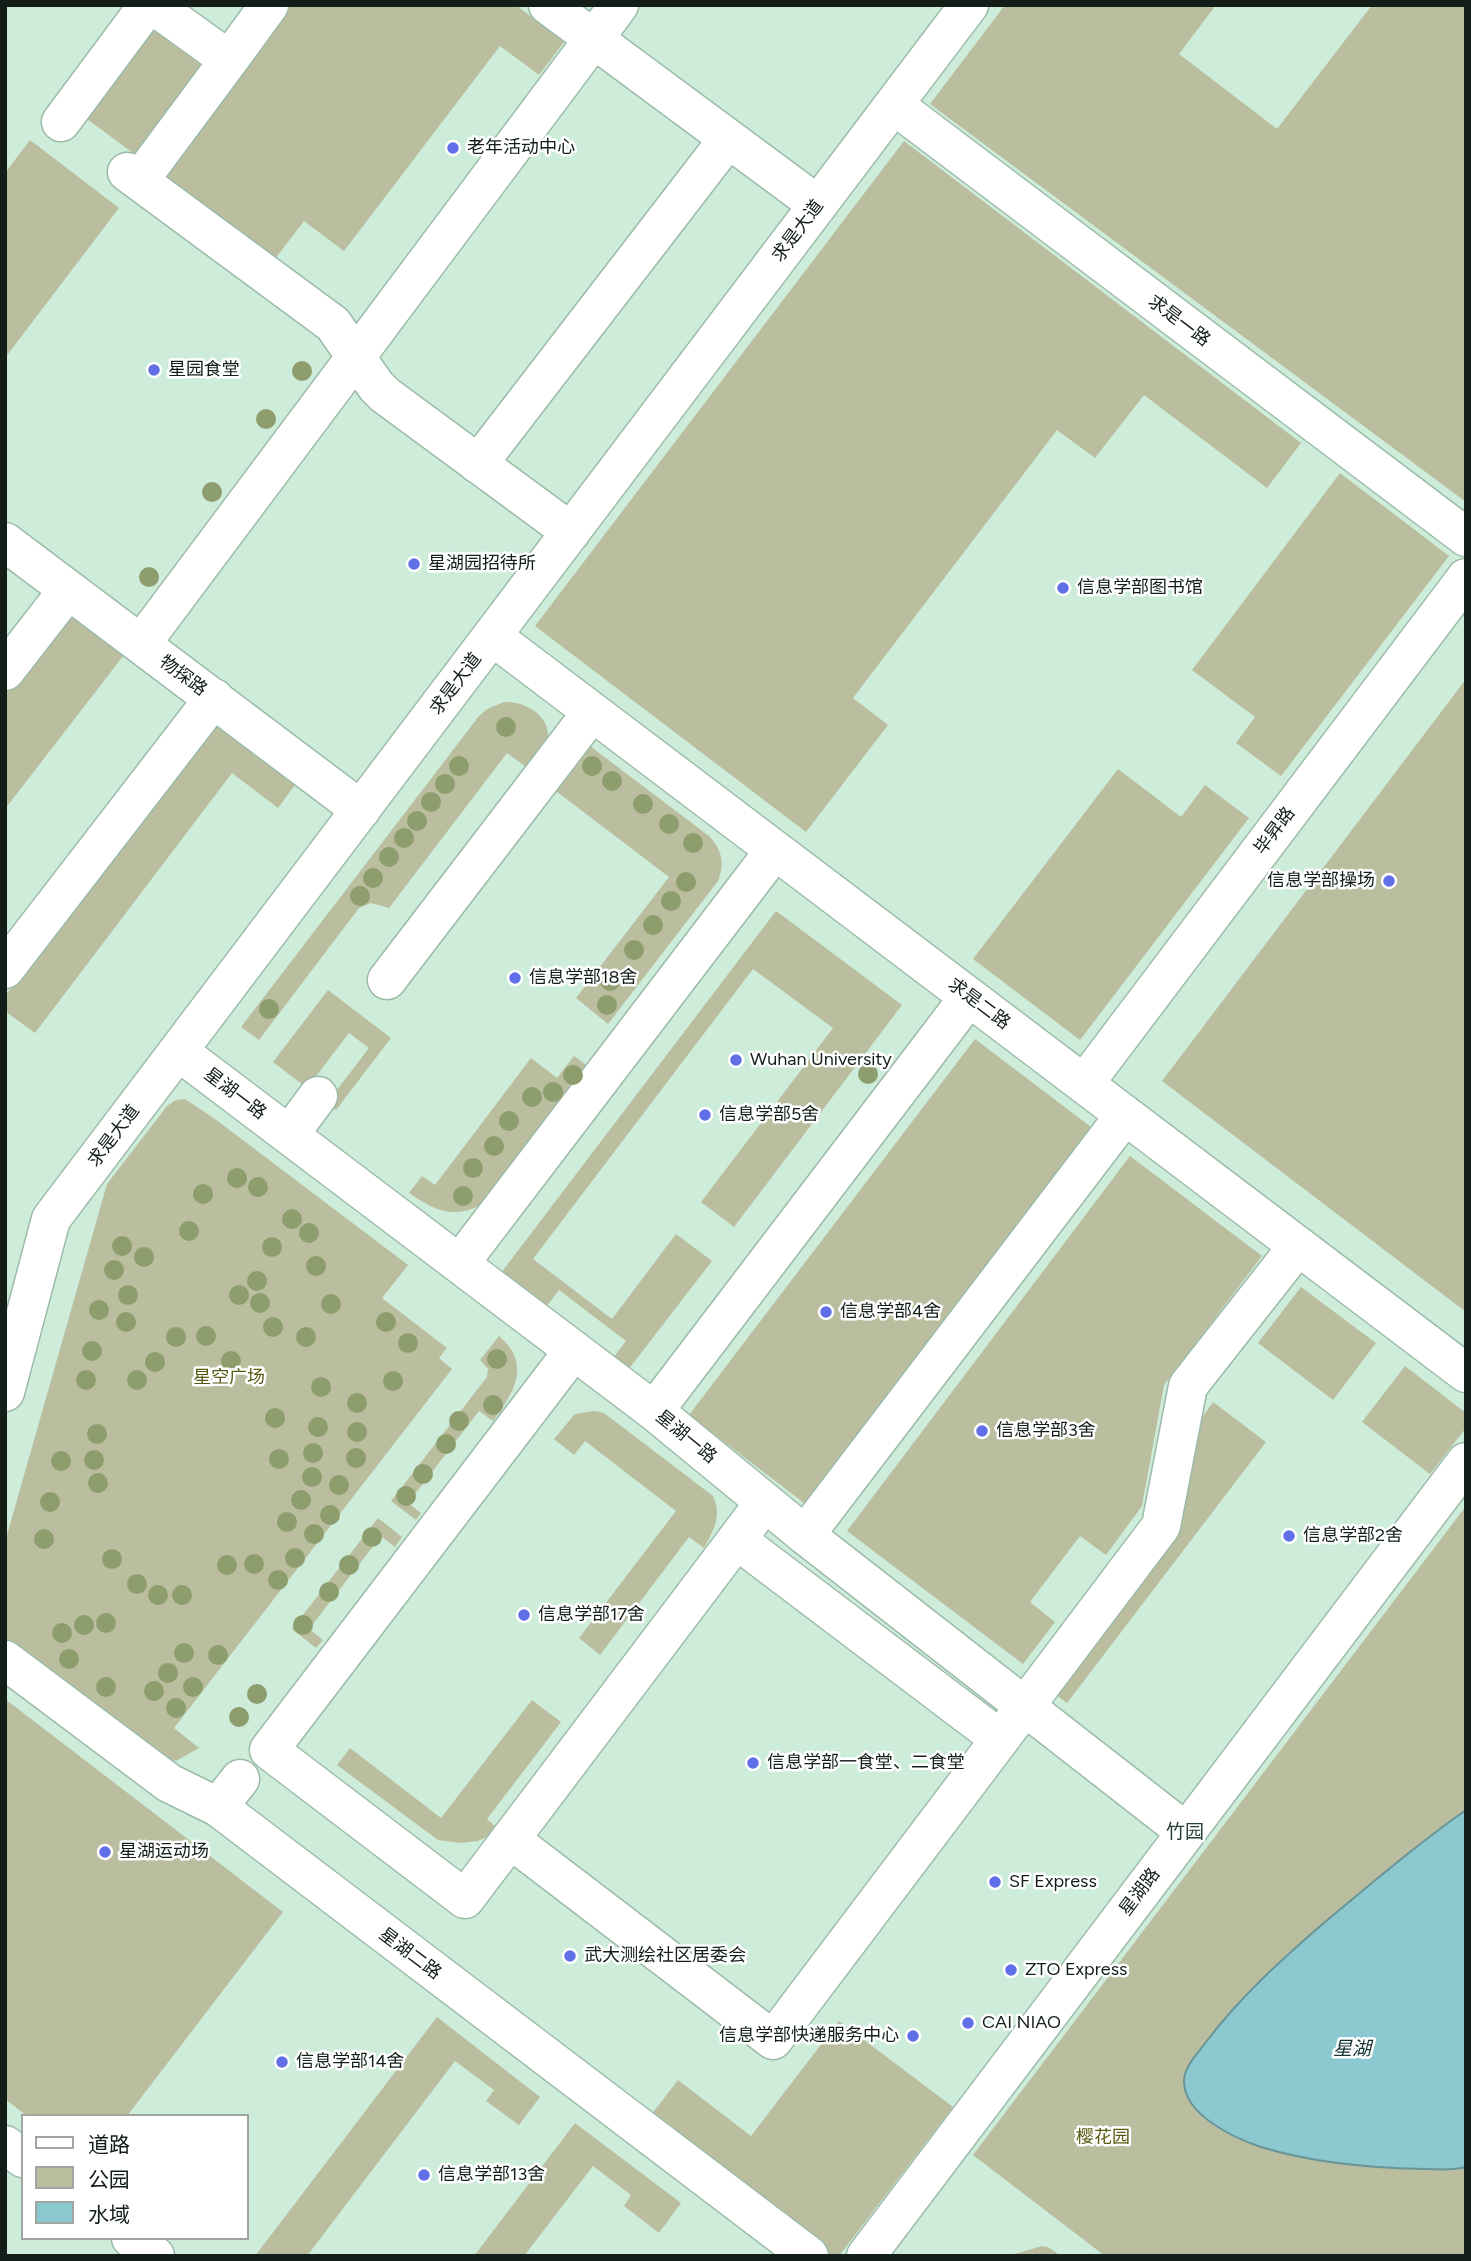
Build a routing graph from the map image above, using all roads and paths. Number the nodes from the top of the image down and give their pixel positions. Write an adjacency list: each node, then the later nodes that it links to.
1 (148, 5): 10 (street)
2 (153, 5): 8 (street)
3 (269, 5): 8 (street)
4 (548, 5): 7 (street)
5 (620, 5): 7 (street)
6 (969, 5): 9 (street, 求是大道)
7 (594, 39): 11 (street); 13 (street)
8 (229, 60): 13 (street)
9 (894, 105): 12 (street, 求是大道); 16 (street, 求是一路)
10 (61, 122)
11 (728, 139): 12 (street); 14 (street)
12 (818, 205): 15 (street, 求是大道)
13 (356, 357): 14 (street); 21 (street)
14 (478, 464): 15 (street)
15 (571, 532): 20 (street, 求是大道)
16 (1466, 537)
17 (5, 542): 19 (street, 物探路)
18 (1466, 578): 31 (street, 毕昇路)
19 (68, 590): 21 (street, 物探路); 22 (street)
20 (492, 636): 24 (street, 求是二路); 25 (street, 求是大道)
21 (141, 644): 23 (street, 物探路)
22 (5, 671)
23 (214, 698): 25 (street, 物探路); 27 (street)
24 (592, 712): 26 (street, 求是二路); 28 (street)
25 (361, 810): 30 (street, 求是大道)
26 (775, 850): 29 (street, 求是二路); 36 (street)
27 (5, 969)
28 (387, 979)
29 (969, 997): 31 (street, 求是二路); 40 (street)
30 (178, 1051): 34 (street, 星湖一路); 39 (street, 求是大道)
31 (1084, 1084): 33 (street, 求是二路)
32 (318, 1096): 34 (street)
33 (1125, 1115): 35 (street, 求是二路); 43 (street)
34 (289, 1135): 36 (street, 星湖一路)
35 (1298, 1246): 38 (street, 求是二路); 46 (street)
36 (460, 1264): 37 (street, 星湖一路)
37 (574, 1350): 40 (street, 星湖一路); 49 (street)
38 (1466, 1373)
39 (5, 1392)
40 (654, 1410): 42 (street, 星湖一路)
41 (1466, 1462): 48 (street, 星湖路)
42 (765, 1502): 43 (street, 星湖一路); 44 (street)
43 (805, 1535): 46 (street, 星湖一路)
44 (737, 1540): 47 (street); 49 (street)
45 (5, 1660): 54 (street, 星湖二路)
46 (1025, 1706): 47 (street); 48 (street, 星湖一路)
47 (1000, 1739): 49 (street)
48 (1186, 1832): 55 (street, 星湖路)
49 (510, 1839)
50 (5, 2145): 51 (street)
51 (21, 2157)
52 (134, 2240): 53 (street)
53 (155, 2256)
54 (809, 2256)
55 (866, 2256)

